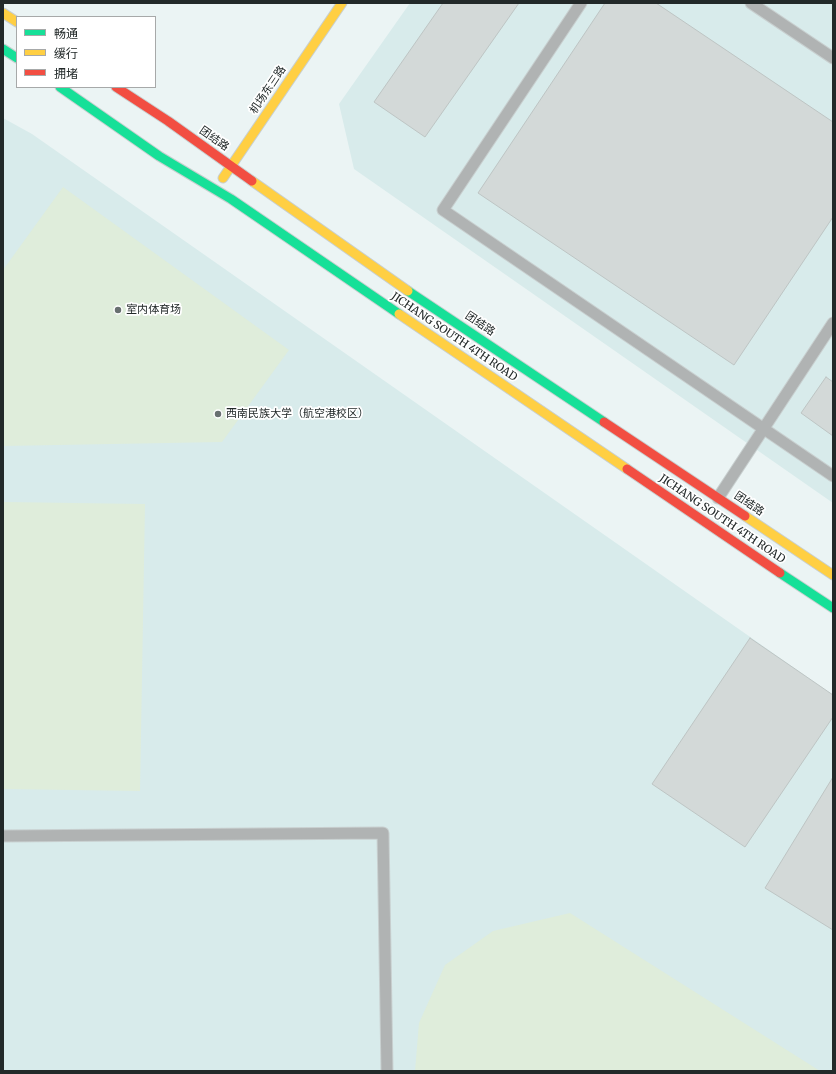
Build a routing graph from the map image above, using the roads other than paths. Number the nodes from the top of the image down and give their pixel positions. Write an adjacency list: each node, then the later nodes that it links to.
1 (342, 3): 11 (main road, 机场东三路)
2 (581, 3): 14 (lane)
3 (751, 3): 8 (lane)
4 (3, 12): 5 (main road)
5 (16, 21)
6 (3, 49): 7 (main road)
7 (16, 57)
8 (833, 58)
9 (61, 88): 12 (main road, JICHANG SOUTH 4TH ROAD)
10 (118, 88): 11 (main road, 团结路)
11 (231, 166): 12 (main road, 机场东三路); 16 (main road, 团结路)
12 (215, 190): 18 (main road, JICHANG SOUTH 4TH ROAD)
13 (833, 323): 14 (lane)
14 (764, 428): 15 (lane); 16 (lane)
15 (833, 476)
16 (718, 498): 17 (main road, 团结路)
17 (833, 575)
18 (833, 608)
19 (3, 836): 20 (lane)
20 (387, 1071)

